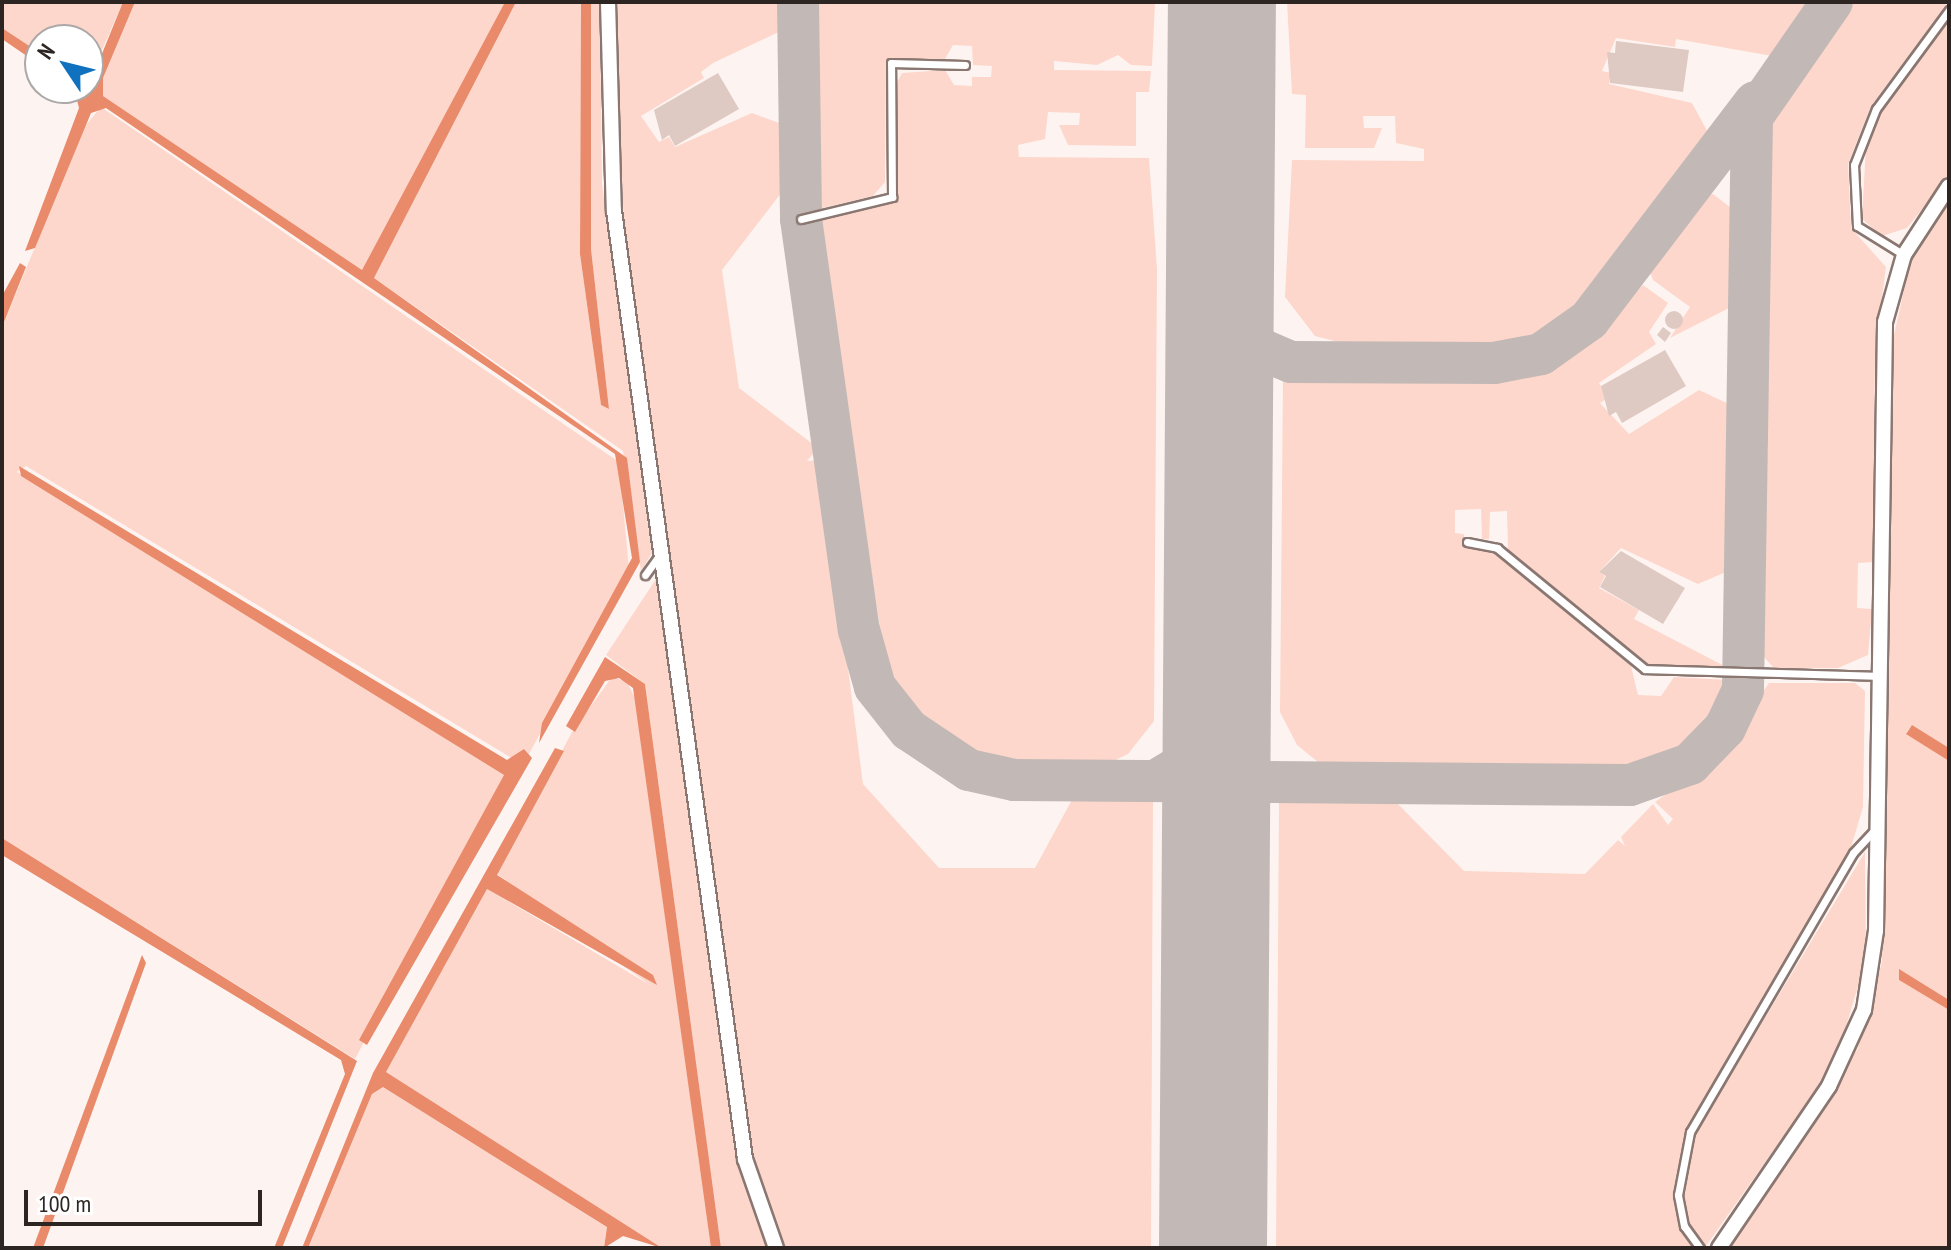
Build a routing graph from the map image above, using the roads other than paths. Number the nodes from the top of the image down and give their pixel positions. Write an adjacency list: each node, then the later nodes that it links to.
1 (608, 2): 8 (street)
2 (1949, 10): 6 (lane)
3 (965, 65): 5 (lane)
4 (1949, 186): 6 (street)
5 (801, 219)
6 (1904, 255): 10 (street)
7 (1467, 542): 10 (lane)
8 (661, 552): 9 (lane); 12 (street)
9 (645, 575)
10 (1879, 676): 11 (street)
11 (1877, 827): 13 (lane); 14 (street)
12 (776, 1248)
13 (1700, 1248)
14 (1719, 1248)

